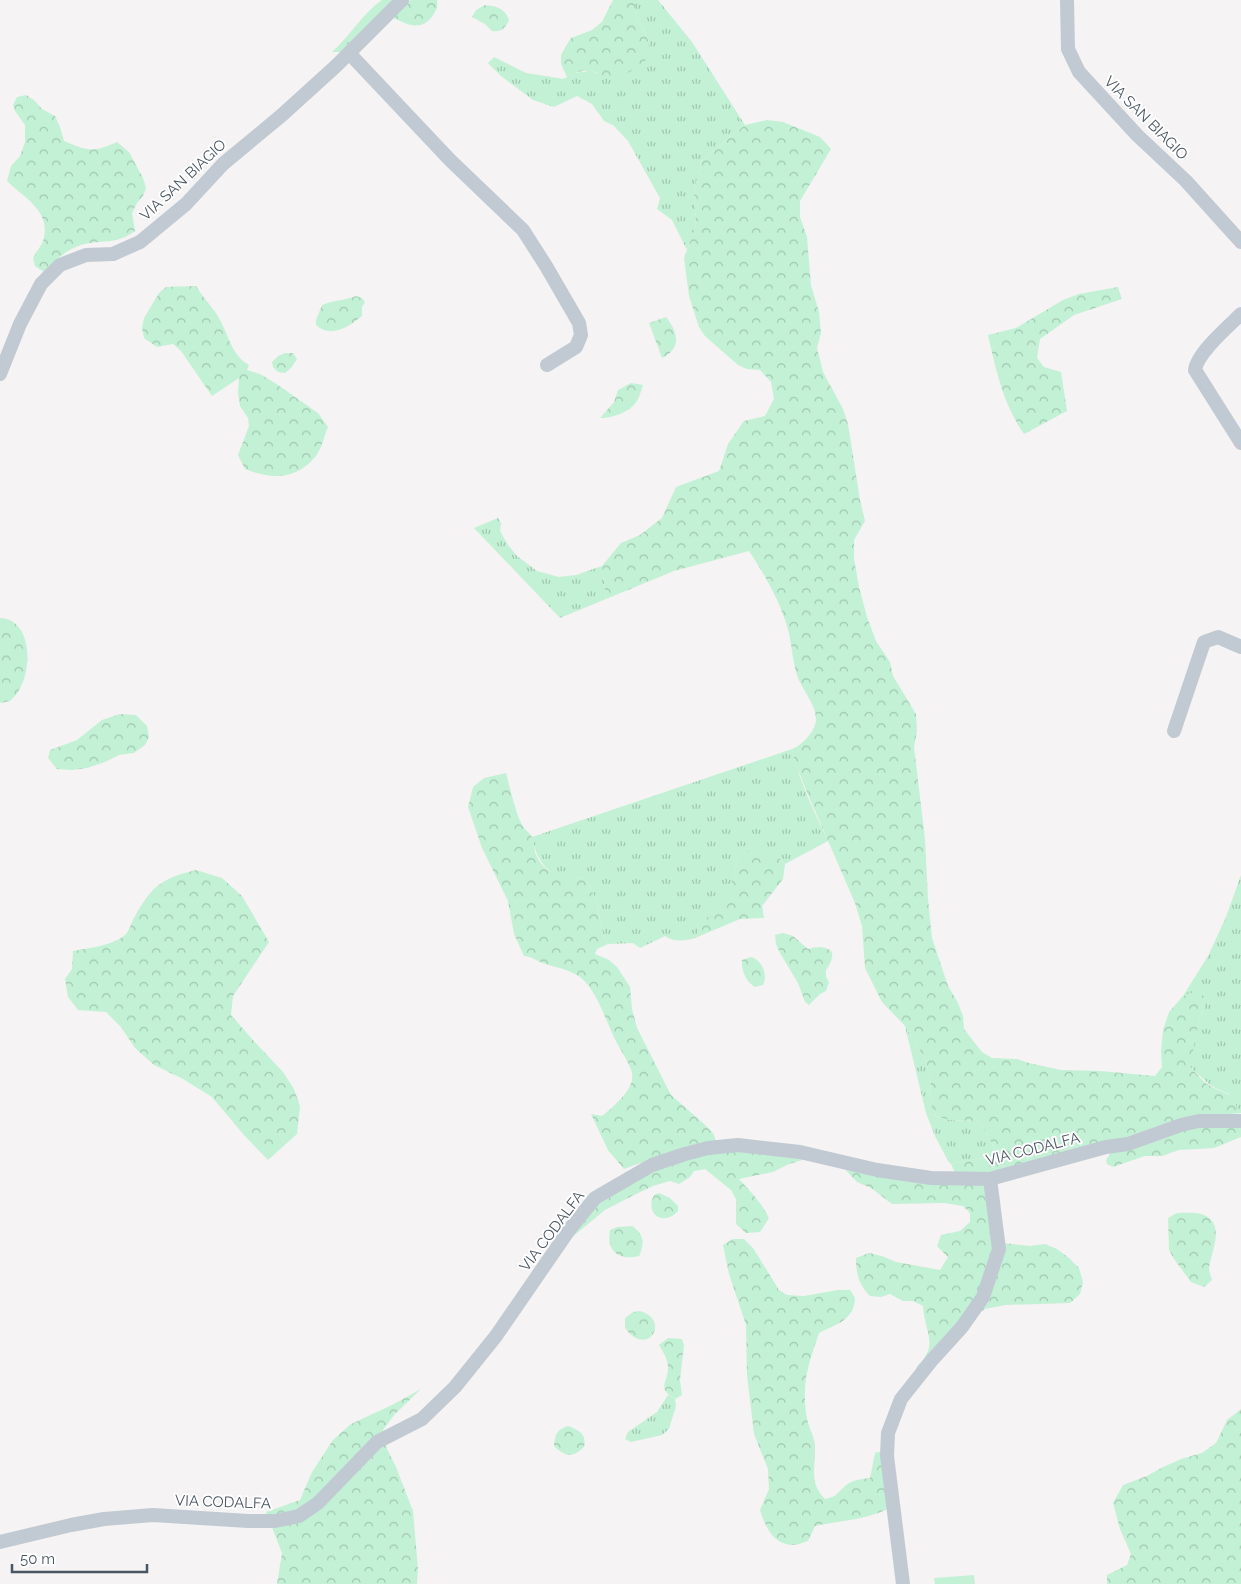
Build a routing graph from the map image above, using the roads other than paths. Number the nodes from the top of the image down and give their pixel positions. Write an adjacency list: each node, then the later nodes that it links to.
1 (402, 0): 3 (street, VIA SAN BIAGIO)
2 (1067, 0): 4 (street, VIA SAN BIAGIO)
3 (349, 54): 6 (street); 7 (street, VIA SAN BIAGIO)
4 (1241, 242)
5 (1241, 314): 8 (street)
6 (547, 365)
7 (0, 374)
8 (1241, 443)
9 (1241, 647): 10 (street)
10 (1174, 731)
11 (1241, 1121): 12 (street, VIA CODALFA)
12 (990, 1179): 13 (street, VIA CODALFA); 14 (street)
13 (0, 1542)
14 (903, 1584)

